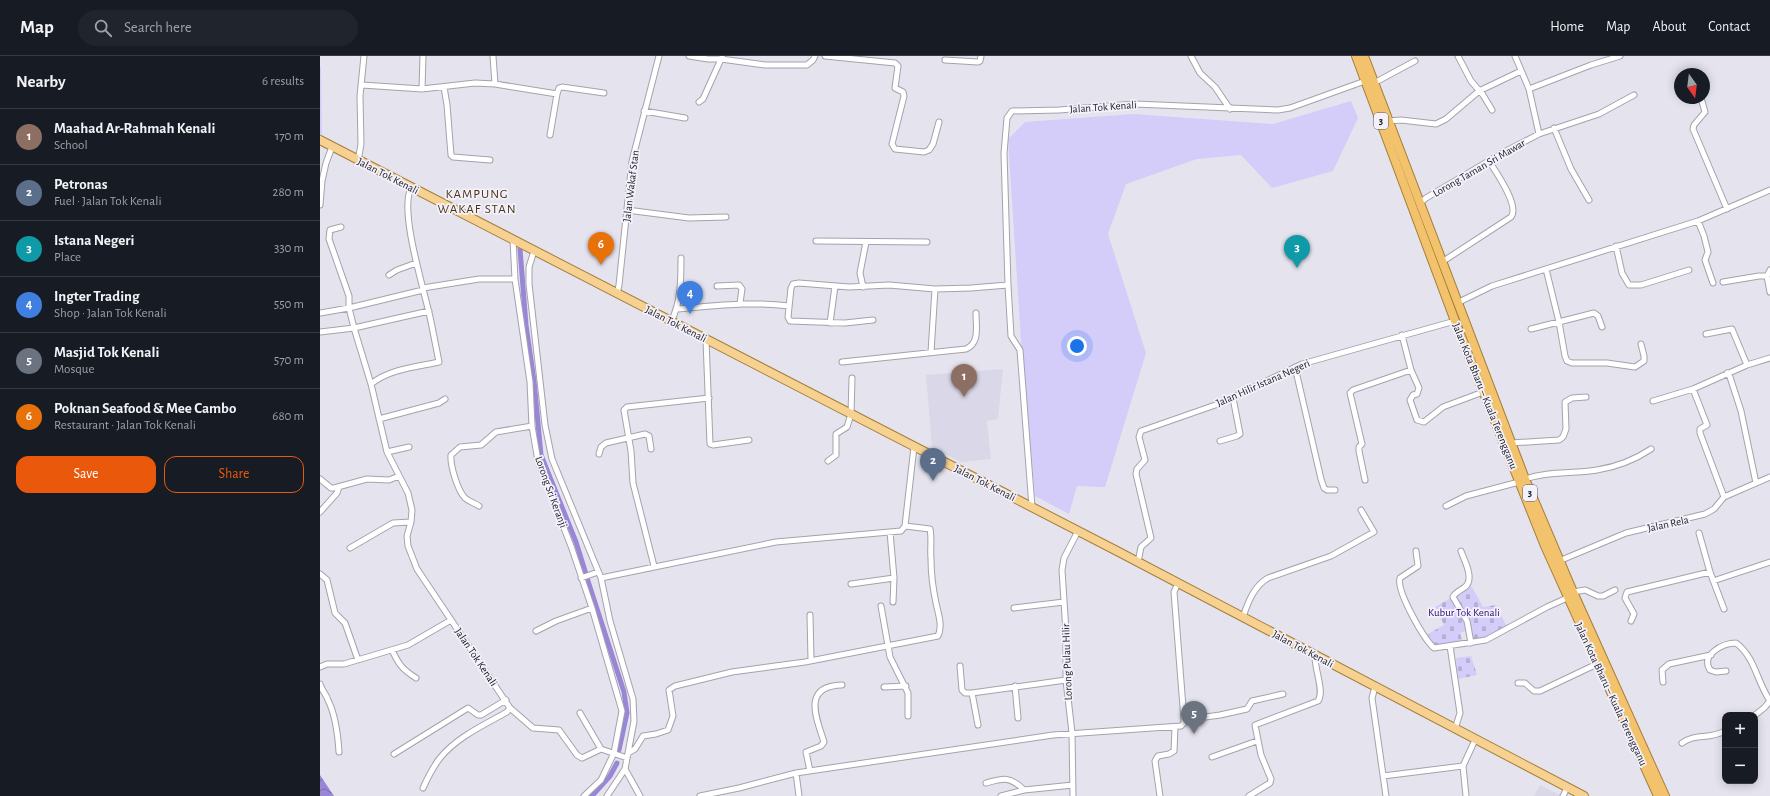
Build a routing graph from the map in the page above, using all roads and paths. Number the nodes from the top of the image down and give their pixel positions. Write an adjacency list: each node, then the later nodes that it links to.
1 (364, 56): 22 (street)
2 (423, 56): 24 (street)
3 (493, 56): 21 (street)
4 (659, 56): 34 (street, Jalan Wakaf Stan)
5 (689, 56): 15 (street)
6 (815, 56): 15 (street)
7 (825, 56): 37 (street)
8 (981, 56): 16 (street)
9 (1191, 56): 32 (street)
10 (1356, 56): 19 (highway, Jalan Kota Bharu – Kuala Terengganu / 3)
11 (1364, 56): 20 (highway, Jalan Kota Bharu – Kuala Terengganu / 3)
12 (1458, 56): 26 (street)
13 (1516, 56): 18 (street)
14 (1620, 56): 25 (street)
15 (722, 57): 30 (street)
16 (945, 60)
17 (1415, 61): 20 (street)
18 (1521, 71): 25 (street); 26 (street)
19 (1365, 81): 32 (street, Jalan Tok Kenali); 46 (highway, Jalan Kota Bharu – Kuala Terengganu / 3)
20 (1374, 83): 36 (highway, Jalan Kota Bharu – Kuala Terengganu / 3)
21 (495, 84): 23 (street); 28 (street)
22 (362, 85): 24 (street); 44 (street)
23 (444, 87): 24 (street); 43 (street)
24 (422, 89)
25 (1529, 89): 39 (street)
26 (1479, 91): 33 (street); 36 (street)
27 (604, 93): 28 (street)
28 (557, 94): 40 (street)
29 (1634, 95): 38 (street, Lorong Taman Sri Mawar)
30 (699, 102)
31 (1704, 104): 52 (street)
32 (1230, 108): 74 (street, Jalan Tok Kenali)
33 (1492, 110)
34 (644, 111): 35 (street); 53 (street, Jalan Wakaf Stan)
35 (685, 118)
36 (1389, 121): 46 (highway, Jalan Kota Bharu – Kuala Terengganu / 3)
37 (939, 122)
38 (1554, 128): 39 (street, Lorong Taman Sri Mawar); 49 (street)
39 (1539, 134): 45 (street, Lorong Taman Sri Mawar)
40 (550, 135)
41 (320, 140): 42 (main road, Jalan Tok Kenali)
42 (332, 147): 44 (main road, Jalan Tok Kenali); 51 (street)
43 (490, 160)
44 (358, 161): 47 (main road, Jalan Tok Kenali)
45 (1490, 161): 50 (street, Lorong Taman Sri Mawar); 64 (street)
46 (1409, 185): 50 (highway, Jalan Kota Bharu – Kuala Terengganu / 3); 91 (highway, Jalan Kota Bharu – Kuala Terengganu / 3)
47 (411, 188): 57 (main road, Jalan Tok Kenali); 65 (street)
48 (1770, 190): 52 (street)
49 (1589, 200)
50 (1420, 203): 64 (highway, Jalan Kota Bharu – Kuala Terengganu / 3)
51 (320, 205)
52 (1727, 209): 55 (street)
53 (627, 210): 54 (street); 81 (street, Jalan Wakaf Stan)
54 (726, 218)
55 (1698, 220): 61 (street); 73 (street)
56 (341, 227): 85 (street, Jalan Tok Kenali)
57 (512, 240): 62 (main road, Jalan Tok Kenali); 71 (street, Lorong Sri Keranji)
58 (816, 241): 59 (street)
59 (866, 242): 60 (street); 77 (street)
60 (928, 242)
61 (1616, 246): 66 (street); 67 (street)
62 (534, 251): 81 (main road, Jalan Tok Kenali); 159 (street)
63 (681, 258): 86 (street)
64 (1442, 262): 83 (highway, Jalan Kota Bharu – Kuala Terengganu / 3)
65 (416, 263): 69 (street); 78 (street)
66 (1546, 269): 83 (street); 93 (street)
67 (1689, 270)
68 (1770, 270): 70 (street)
69 (389, 275)
70 (1767, 276): 72 (street); 80 (street)
71 (515, 279): 78 (street); 121 (street, Lorong Sri Keranji)
72 (1723, 282)
73 (1713, 283)
74 (1008, 285): 79 (street); 144 (street, Jalan Tok Kenali)
75 (717, 286): 82 (street)
76 (835, 286): 77 (street); 84 (street); 94 (street)
77 (864, 287): 79 (street)
78 (423, 289): 85 (street); 87 (street)
79 (935, 289): 103 (street)
80 (1770, 292)
81 (617, 294): 92 (main road, Jalan Tok Kenali)
82 (740, 303): 84 (street); 86 (street)
83 (1457, 303): 125 (highway, Jalan Kota Bharu – Kuala Terengganu / 3)
84 (789, 306): 94 (street)
85 (349, 308): 88 (street); 96 (street, Jalan Tok Kenali)
86 (677, 309): 92 (street)
87 (429, 311): 96 (street); 111 (street)
88 (320, 313)
89 (976, 313): 103 (street)
90 (873, 320): 94 (street)
91 (1455, 321): 100 (street, Jalan Hilir Istana Negeri); 113 (highway, Jalan Kota Bharu – Kuala Terengganu / 3)
92 (671, 322): 101 (main road, Jalan Tok Kenali)
93 (1559, 322): 95 (street); 97 (street); 102 (street)
94 (830, 323)
95 (1602, 327)
96 (354, 328): 98 (street); 111 (street, Jalan Tok Kenali)
97 (1531, 329)
98 (320, 332)
99 (1706, 334): 106 (street)
100 (1402, 335): 107 (street, Jalan Hilir Istana Negeri); 108 (street)
101 (706, 340): 115 (street); 119 (main road, Jalan Tok Kenali)
102 (1641, 344)
103 (932, 352): 105 (street)
104 (1770, 358): 106 (street)
105 (842, 362)
106 (1747, 365): 109 (street)
107 (1295, 368): 116 (street, Jalan Hilir Istana Negeri); 140 (street)
108 (1411, 370): 113 (street); 136 (street)
109 (1727, 374): 112 (street); 138 (street)
110 (852, 378): 119 (street)
111 (371, 384): 120 (street, Jalan Tok Kenali)
112 (1693, 389): 118 (street); 141 (street)
113 (1483, 392): 137 (highway, Jalan Kota Bharu – Kuala Terengganu / 3)
114 (1586, 397): 125 (street)
115 (709, 398): 122 (street); 123 (street)
116 (1233, 398): 124 (street); 156 (street, Jalan Hilir Istana Negeri)
117 (445, 399): 120 (street)
118 (1654, 402)
119 (851, 414): 127 (main road, Jalan Tok Kenali); 132 (street)
120 (379, 419): 130 (street, Jalan Tok Kenali)
121 (532, 426): 142 (street); 162 (street, Lorong Sri Keranji)
122 (628, 437): 128 (street); 131 (street); 158 (street)
123 (749, 440)
124 (1220, 441)
125 (1510, 443): 137 (highway, Jalan Kota Bharu – Kuala Terengganu / 3)
126 (409, 447): 130 (street)
127 (914, 447): 144 (main road, Jalan Tok Kenali); 148 (street)
128 (651, 449)
129 (1651, 449): 137 (street)
130 (387, 452): 133 (street, Jalan Tok Kenali)
131 (599, 454)
132 (828, 461)
133 (399, 476): 139 (street); 147 (street, Jalan Tok Kenali)
134 (1770, 477): 138 (street, Jalan Rela)
135 (320, 479): 139 (street)
136 (1365, 480)
137 (1522, 481): 143 (street); 155 (highway, Jalan Kota Bharu – Kuala Terengganu / 3); 169 (highway, Jalan Kota Bharu – Kuala Terengganu / 3)
138 (1756, 483): 141 (street, Jalan Rela)
139 (339, 487): 146 (street)
140 (1335, 490)
141 (1724, 497): 155 (street, Jalan Rela)
142 (480, 506)
143 (1446, 506)
144 (1032, 507): 149 (main road, Jalan Tok Kenali)
145 (1360, 510): 177 (street)
146 (320, 512)
147 (411, 522): 152 (street); 178 (street, Jalan Tok Kenali)
148 (905, 526): 150 (street); 182 (street)
149 (1078, 531): 156 (main road, Jalan Tok Kenali); 171 (street, Lorong Pulau Hilir)
150 (890, 532): 158 (street); 164 (street)
151 (1698, 533): 160 (street)
152 (350, 548)
153 (1416, 550): 183 (street)
154 (1461, 550): 181 (street)
155 (1559, 561): 169 (highway, Jalan Kota Bharu – Kuala Terengganu / 3)
156 (1138, 562): 166 (main road, Jalan Tok Kenali)
157 (1770, 562): 165 (street)
158 (654, 566): 163 (street)
159 (598, 572): 162 (street); 163 (street)
160 (1710, 572): 165 (street); 179 (street)
161 (320, 574): 187 (street)
162 (581, 578): 173 (street, Lorong Sri Keranji)
163 (601, 578): 225 (street)
164 (894, 578): 167 (street); 170 (street)
165 (1714, 581): 175 (street)
166 (1178, 583): 177 (main road, Jalan Tok Kenali); 212 (street)
167 (852, 584)
168 (1615, 590): 169 (street)
169 (1570, 595): 181 (street); 189 (highway, Jalan Kota Bharu – Kuala Terengganu / 3); 249 (highway, Jalan Kota Bharu – Kuala Terengganu / 3)
170 (893, 602)
171 (1064, 602): 174 (street); 194 (street, Lorong Pulau Hilir)
172 (881, 606): 182 (street)
173 (592, 608): 180 (street); 223 (street, Lorong Sri Keranji)
174 (1014, 608)
175 (1724, 609)
176 (810, 614): 188 (street)
177 (1243, 617): 185 (main road, Jalan Tok Kenali)
178 (451, 620): 184 (street); 205 (street, Jalan Tok Kenali)
179 (1631, 621)
180 (536, 631)
181 (1471, 643): 183 (street)
182 (887, 646): 188 (street); 199 (street)
183 (1450, 646): 215 (street)
184 (392, 650): 187 (street); 193 (street)
185 (1315, 655): 202 (main road, Jalan Tok Kenali); 219 (street)
186 (1711, 655): 192 (street); 195 (street); 206 (street)
187 (358, 660): 191 (street)
188 (811, 660): 225 (street)
189 (1597, 664): 196 (street); 249 (highway, Jalan Kota Bharu – Kuala Terengganu / 3)
190 (960, 666): 203 (street)
191 (320, 667)
192 (1726, 670)
193 (416, 678)
194 (1066, 680): 200 (street); 217 (street, Lorong Pulau Hilir)
195 (1663, 682)
196 (1518, 683)
197 (320, 684): 222 (street)
198 (842, 684): 229 (street)
199 (906, 686): 201 (street); 210 (street)
200 (1015, 686): 203 (street); 211 (street)
201 (884, 687)
202 (1376, 687): 215 (main road, Jalan Tok Kenali); 231 (street)
203 (972, 693): 213 (street)
204 (1283, 694): 212 (street)
205 (506, 700): 207 (street, Jalan Tok Kenali); 224 (street)
206 (1770, 701): 209 (street)
207 (510, 708): 221 (street, Jalan Tok Kenali); 234 (street)
208 (580, 713): 221 (street)
209 (1758, 713)
210 (908, 716)
211 (1018, 718)
212 (1184, 720): 214 (street)
213 (978, 725)
214 (1175, 727): 217 (street); 244 (street)
215 (1455, 729): 218 (main road, Jalan Tok Kenali)
216 (1722, 732): 220 (street)
217 (1072, 733): 229 (street); 233 (street, Lorong Pulau Hilir)
218 (1475, 740): 227 (street); 236 (main road, Jalan Tok Kenali)
219 (1257, 741): 226 (street); 245 (street)
220 (1682, 743)
221 (601, 749): 223 (street)
222 (340, 752)
223 (614, 753): 225 (street); 237 (street, Lorong Sri Keranji)
224 (394, 754)
225 (627, 756): 228 (street)
226 (1212, 757)
227 (1463, 766): 231 (street); 247 (street)
228 (625, 769): 238 (street); 239 (street)
229 (810, 771): 230 (street)
230 (796, 773): 240 (street); 241 (street)
231 (1383, 776): 246 (street)
232 (986, 783): 235 (street)
233 (1073, 785): 235 (street); 243 (street, Lorong Pulau Hilir)
234 (423, 788)
235 (1024, 790): 242 (street)
236 (1571, 793): 248 (main road, Jalan Tok Kenali)
237 (584, 796)
238 (607, 796)
239 (640, 796)
240 (700, 796)
241 (799, 796)
242 (1001, 796)
243 (1073, 796)
244 (1160, 796)
245 (1250, 796)
246 (1386, 796)
247 (1466, 796)
248 (1584, 796)
249 (1661, 796)

